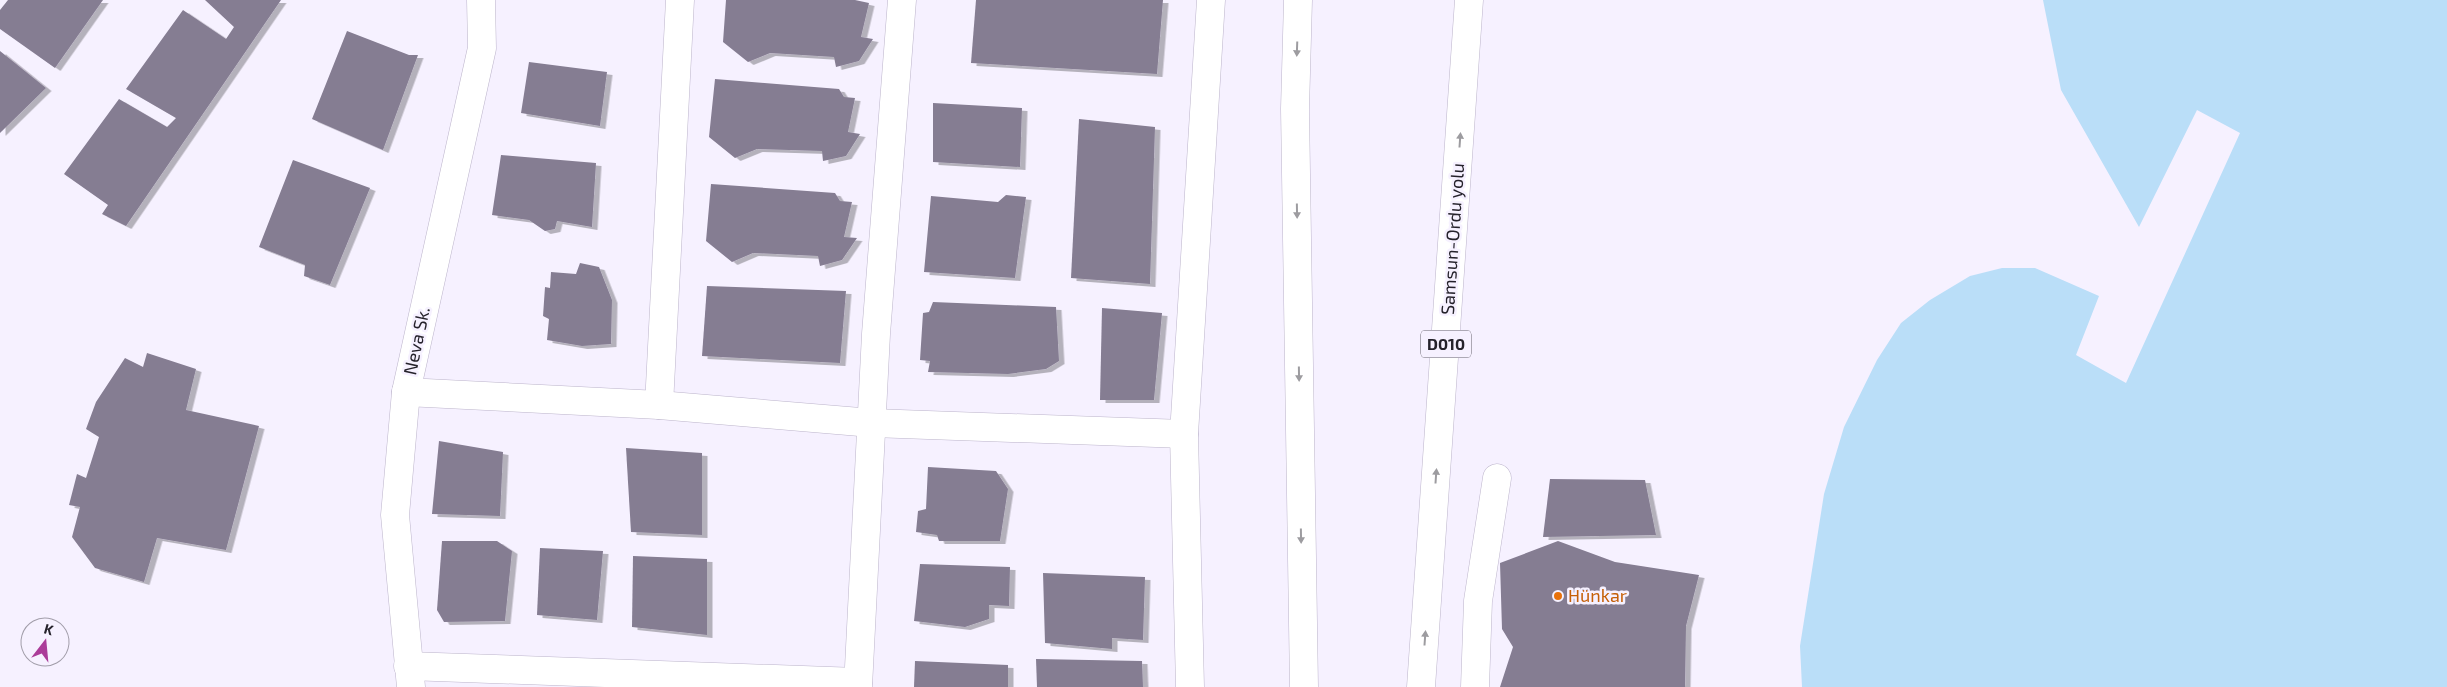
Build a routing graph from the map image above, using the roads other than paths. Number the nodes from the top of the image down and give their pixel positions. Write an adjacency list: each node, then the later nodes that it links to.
1 (481, 0): 7 (main road, Neva Sk.)
2 (680, 0): 8 (main road)
3 (902, 0): 9 (main road)
4 (1211, 0): 10 (main road)
5 (1298, 0): 15 (main road, one-way to 15)
6 (1469, 0): 16 (main road, Samsun-Ordu yolu / D010, one-way to 6)
7 (406, 392): 8 (main road); 12 (main road, Neva Sk.)
8 (659, 404): 9 (main road)
9 (872, 423): 10 (main road); 13 (main road)
10 (1184, 434): 14 (main road)
11 (1496, 478): 17 (main road)
12 (410, 676): 13 (main road)
13 (858, 685)
14 (1190, 687)
15 (1304, 687)
16 (1421, 687)
17 (1475, 687)

